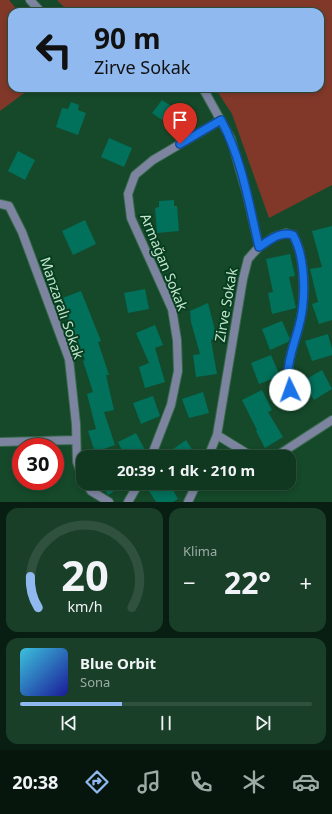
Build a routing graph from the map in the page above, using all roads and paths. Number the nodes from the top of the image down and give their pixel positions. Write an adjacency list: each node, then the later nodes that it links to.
1 (30, 0): 2 (street)
2 (37, 8)
3 (205, 92): 4 (street)
4 (221, 120): 6 (street); 13 (street, Armağan Sokak)
5 (0, 204): 10 (street, Manzaralı Sokak)
6 (259, 247): 7 (street, Zirve Sokak); 9 (street, Zirve Sokak)
7 (290, 390)
8 (332, 420): 16 (street)
9 (217, 435): 14 (street); 15 (street)
10 (76, 440): 11 (street); 12 (street, Manzaralı Sokak)
11 (0, 442)
12 (76, 450)
13 (154, 450)
14 (211, 450)
15 (241, 450)
16 (286, 450)
17 (90, 490): 20 (street)
18 (134, 490): 21 (street)
19 (194, 490): 22 (street)
20 (109, 502)
21 (128, 502)
22 (188, 502)

